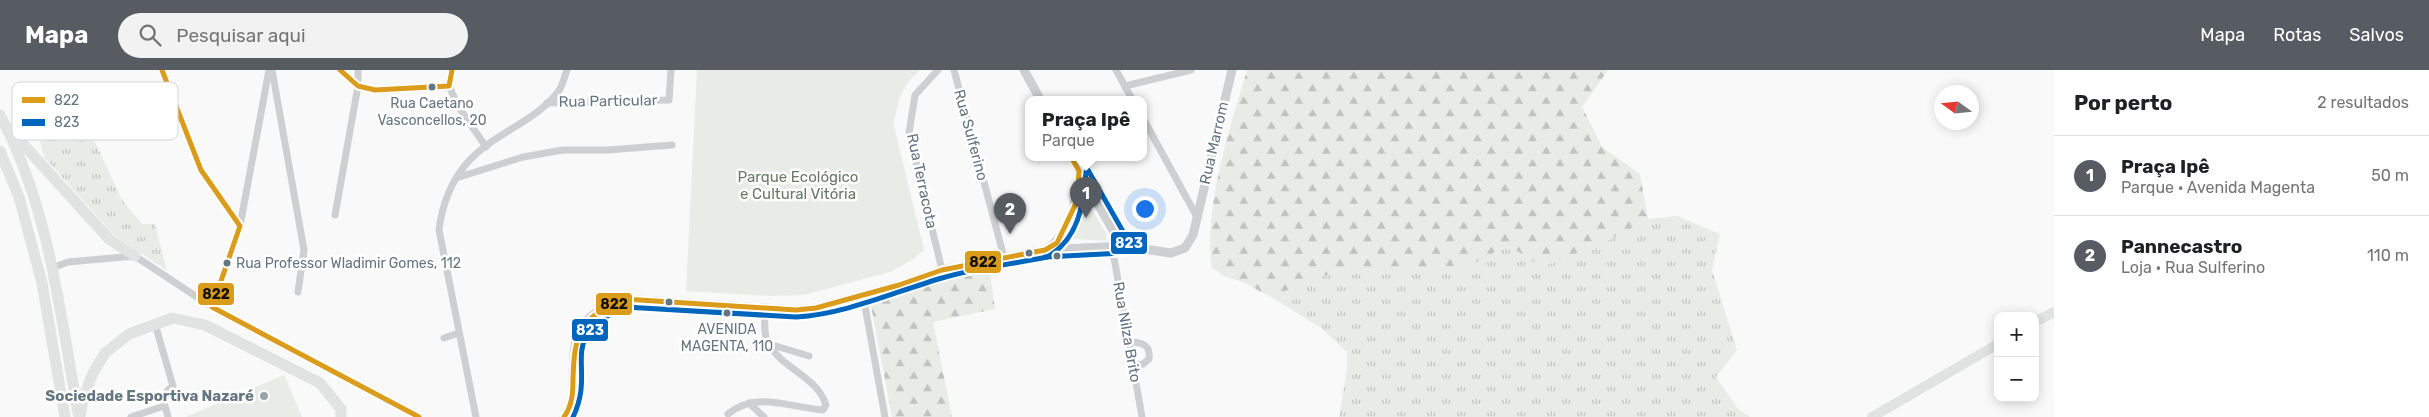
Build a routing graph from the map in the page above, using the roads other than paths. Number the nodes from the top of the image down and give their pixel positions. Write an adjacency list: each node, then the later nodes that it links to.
1 (162, 70): 14 (street)
2 (271, 70): 36 (street); 44 (street)
3 (340, 70): 15 (street)
4 (358, 70): 15 (street)
5 (452, 70): 16 (street)
6 (567, 70): 20 (street)
7 (671, 70): 20 (street, Rua Particular)
8 (938, 70): 43 (street, Rua Terracota)
9 (954, 70): 41 (street, Rua Sulferino)
10 (1024, 70): 18 (street)
11 (1116, 70): 17 (street)
12 (1191, 70): 17 (street)
13 (1232, 70): 35 (street, Rua Marrom)
14 (167, 82)
15 (358, 86): 16 (street); 34 (street)
16 (449, 86): 27 (street)
17 (1125, 86): 19 (street)
18 (1038, 96)
19 (1130, 96)
20 (547, 103): 27 (street)
21 (178, 111): 36 (street)
22 (2, 119): 24 (highway); 42 (highway)
23 (1147, 125): 35 (street)
24 (12, 131)
25 (20, 140): 40 (highway)
26 (672, 145): 31 (street)
27 (486, 147): 31 (street)
28 (0, 151): 61 (highway)
29 (1073, 161): 30 (street)
30 (1079, 171): 32 (street); 33 (street)
31 (456, 178): 51 (street)
32 (1092, 194): 33 (street); 38 (street)
33 (1077, 195): 39 (street)
34 (335, 215)
35 (1197, 217): 38 (street, Rua Marrom)
36 (240, 226): 46 (street)
37 (1112, 246): 38 (street); 39 (street); 53 (street, Rua Nilza Brito)
38 (1122, 246)
39 (1044, 250): 41 (street)
40 (135, 256): 42 (street); 46 (street)
41 (1004, 257): 43 (street)
42 (52, 268): 62 (highway)
43 (942, 270): 45 (street)
44 (298, 292)
45 (863, 295): 47 (street); 70 (street)
46 (212, 308): 66 (street)
47 (765, 309): 54 (street); 68 (street)
48 (2054, 312): 49 (main road)
49 (2039, 320)
50 (155, 324): 59 (street); 62 (highway); 65 (highway)
51 (460, 333): 52 (street); 67 (street)
52 (444, 338)
53 (1130, 342): 57 (street, Rua Nilza Brito); 57 (street)
54 (768, 344): 56 (street); 58 (street)
55 (1994, 346): 72 (main road)
56 (809, 356)
57 (1133, 366): 71 (street, Rua Nilza Brito)
58 (748, 403): 60 (street); 69 (street)
59 (164, 406): 63 (street); 64 (street)
60 (728, 414)
61 (65, 417)
62 (80, 417)
63 (131, 417)
64 (168, 417)
65 (341, 417)
66 (419, 417)
67 (476, 417)
68 (564, 417)
69 (764, 417)
70 (885, 417)
71 (1142, 417)
72 (1872, 417)

